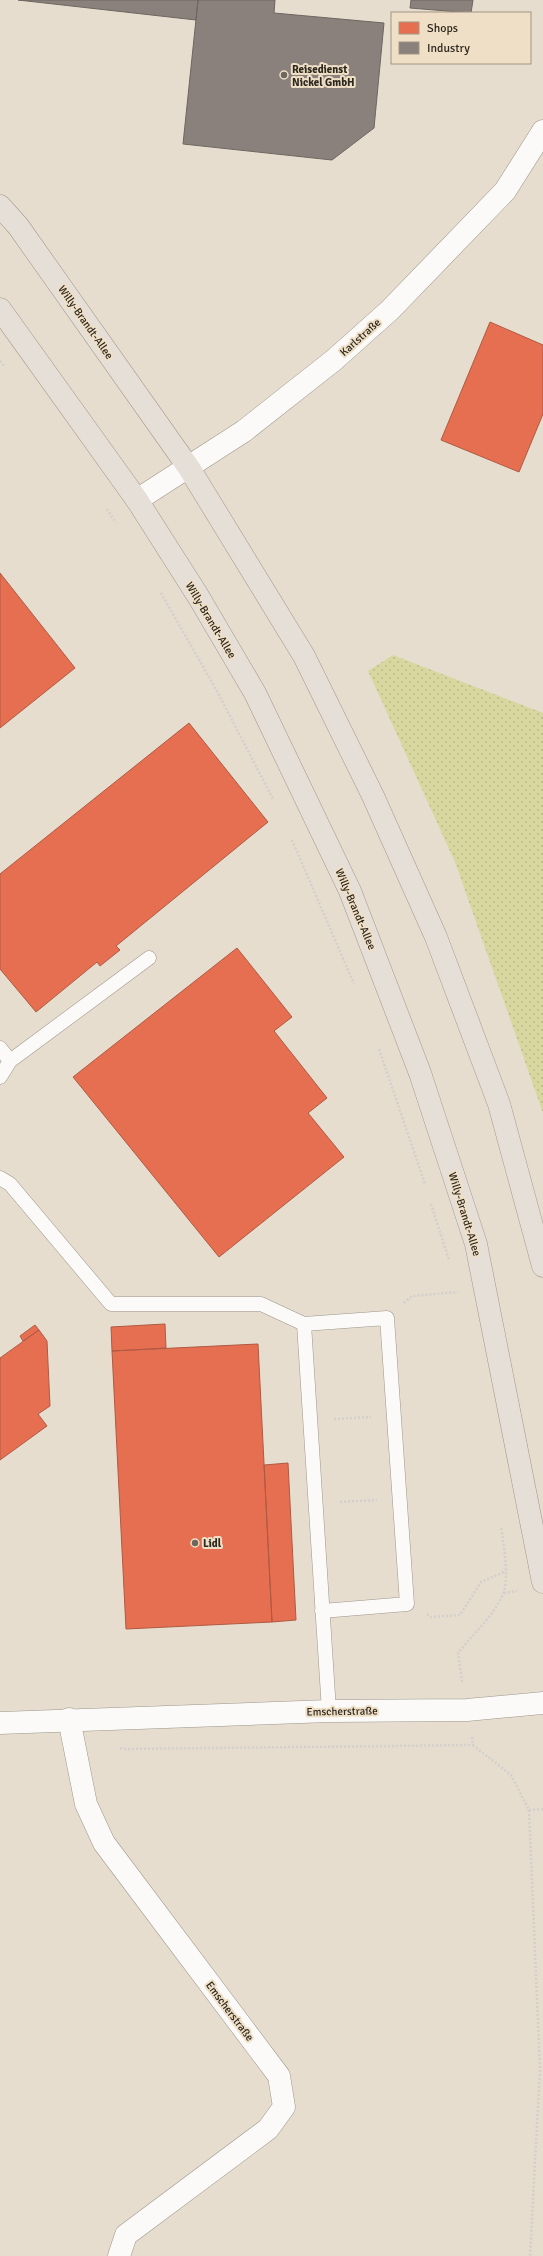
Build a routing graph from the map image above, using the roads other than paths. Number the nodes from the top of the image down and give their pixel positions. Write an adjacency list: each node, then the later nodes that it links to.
1 (543, 131): 4 (street, Karlstraße)
2 (0, 206): 4 (main road, Willy-Brandt-Allee)
3 (0, 308): 5 (main road, Willy-Brandt-Allee)
4 (189, 468): 5 (street, Karlstraße); 11 (main road, Willy-Brandt-Allee)
5 (137, 500): 13 (main road, Willy-Brandt-Allee)
6 (149, 958): 8 (lane)
7 (0, 1048): 8 (lane)
8 (10, 1061): 9 (lane)
9 (0, 1077)
10 (0, 1178): 12 (lane)
11 (543, 1266)
12 (304, 1324): 14 (lane); 14 (lane)
13 (543, 1582)
14 (322, 1611): 16 (lane)
15 (543, 1703): 16 (street, Emscherstraße)
16 (328, 1711): 17 (street, Emscherstraße)
17 (69, 1719): 18 (street, Emscherstraße); 19 (street, Emscherstraße)
18 (0, 1723)
19 (119, 2256)

